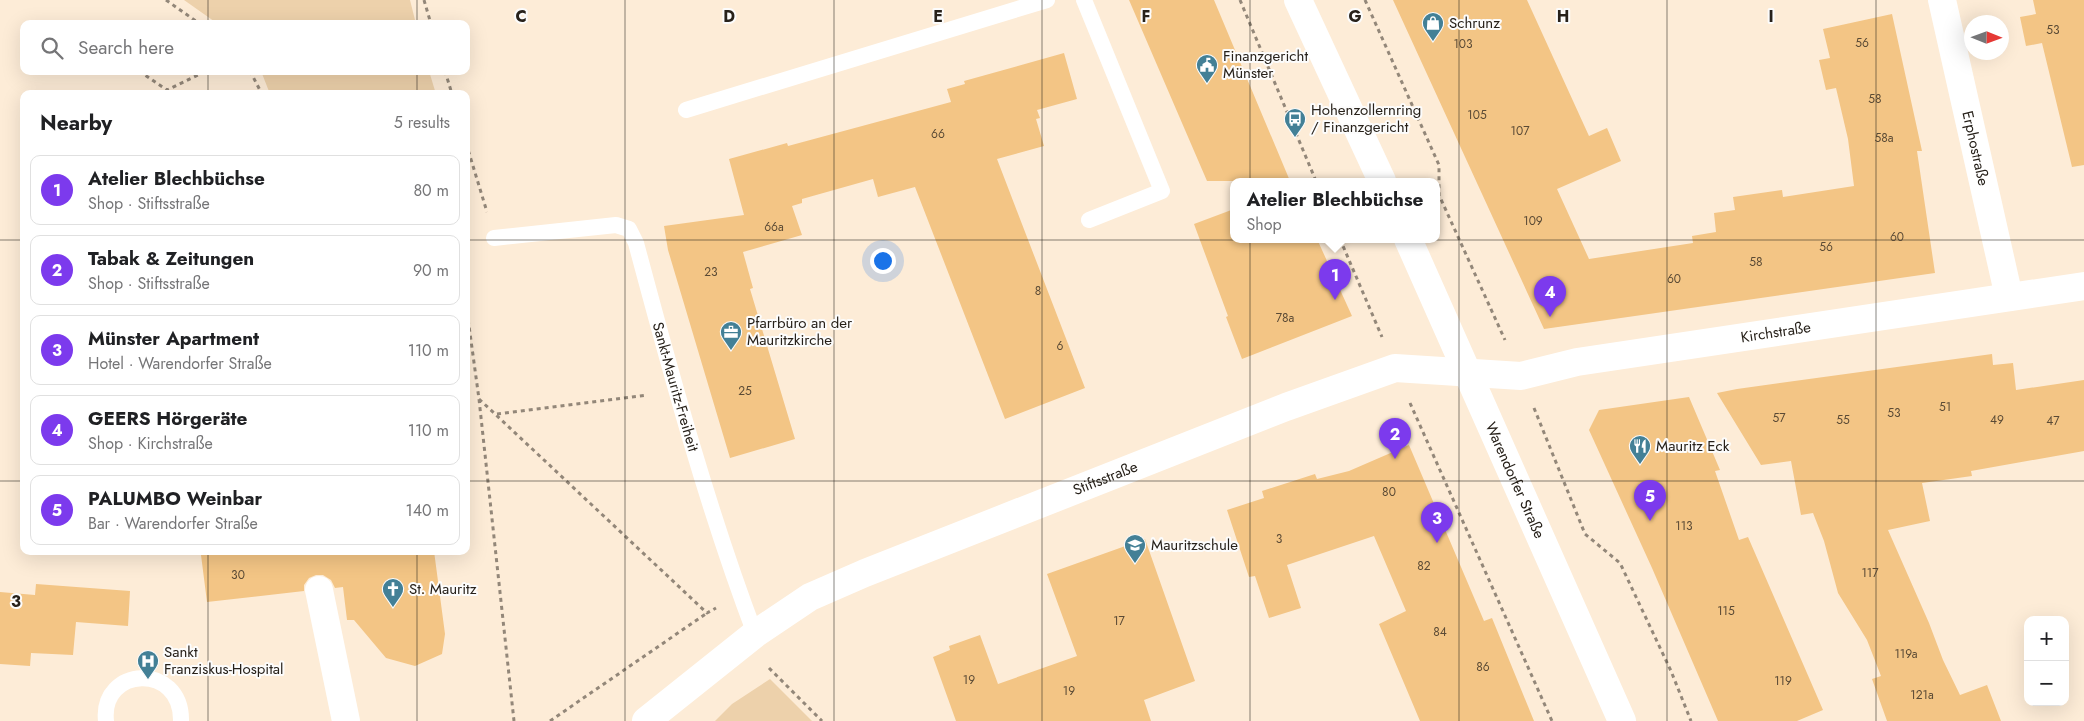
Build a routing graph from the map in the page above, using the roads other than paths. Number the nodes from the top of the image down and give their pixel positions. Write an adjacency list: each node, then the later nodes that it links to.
1 (1047, 0): 5 (lane)
2 (1084, 0): 7 (lane)
3 (1298, 0): 6 (street)
4 (1942, 0): 11 (street, Erphostraße)
5 (686, 110)
6 (1381, 178)
7 (1089, 220)
8 (494, 238): 14 (lane, Sankt-Mauritz-Freiheit)
9 (1410, 243): 12 (street, Warendorfer Straße)
10 (2084, 286): 11 (street, Kirchstraße)
11 (2009, 297): 12 (street, Kirchstraße)
12 (1469, 372): 14 (street, Stiftsstraße); 19 (street, Warendorfer Straße)
13 (319, 590): 17 (street)
14 (755, 634): 18 (street)
15 (106, 721): 16 (lane)
16 (181, 721)
17 (346, 721)
18 (646, 721)
19 (1622, 721)

